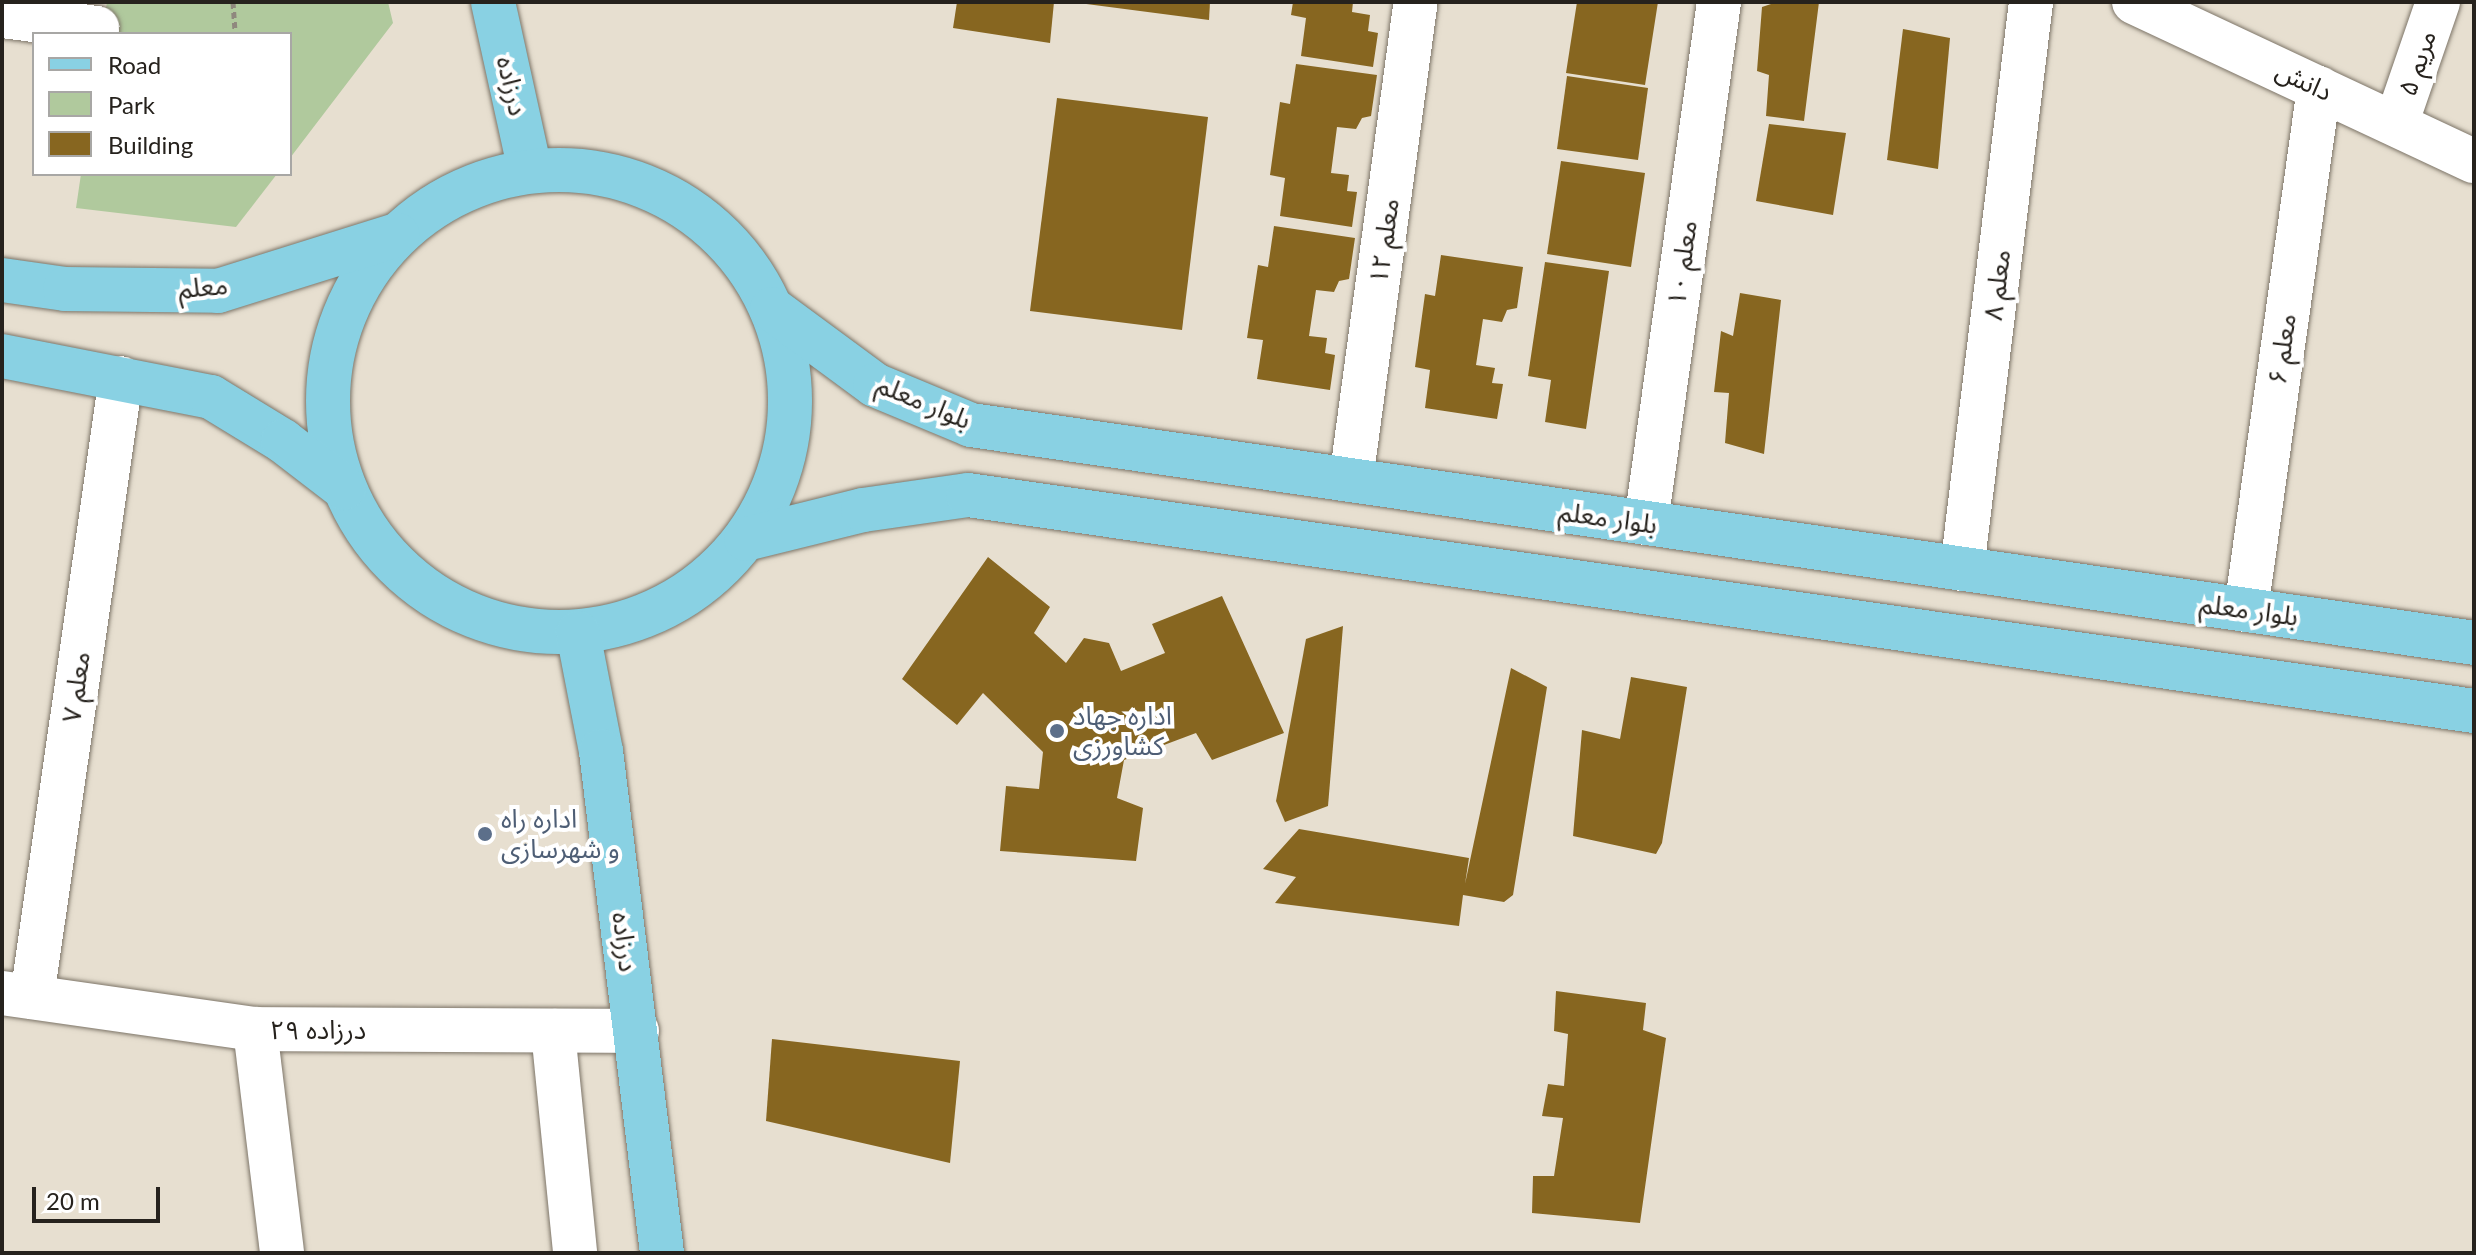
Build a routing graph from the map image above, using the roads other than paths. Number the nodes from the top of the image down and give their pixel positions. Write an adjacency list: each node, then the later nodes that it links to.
1 (493, 2): 12 (main road, درزاده)
2 (1416, 2): 18 (street, معلم ۱۲)
3 (1719, 2): 20 (street, معلم ۱۰)
4 (2031, 2): 22 (street, معلم ۸)
5 (2134, 2): 9 (street, دانش)
6 (2438, 2): 10 (street, مریم ۵)
7 (2, 16): 8 (street)
8 (97, 28)
9 (2319, 88): 10 (street, دانش); 23 (street, معلم ۶)
10 (2396, 124): 11 (street, دانش)
11 (2474, 161)
12 (530, 170): 13 (main road); 15 (main road)
13 (397, 235): 14 (main road, معلم); 19 (main road)
14 (2, 280)
15 (772, 309): 18 (main road, بلوار معلم); 21 (main road)
16 (2, 356): 17 (main road)
17 (121, 378): 19 (main road); 27 (street, معلم ۷)
18 (1351, 480): 20 (main road, بلوار معلم)
19 (344, 488): 24 (main road)
20 (1646, 523): 22 (main road, بلوار معلم)
21 (746, 539): 24 (main road); 26 (main road)
22 (1962, 569): 23 (main road, بلوار معلم)
23 (2246, 610): 25 (main road, بلوار معلم)
24 (578, 633): 30 (main road, درزاده)
25 (2474, 643)
26 (2474, 711)
27 (17, 995): 28 (street, درزاده ۲۹)
28 (255, 1029): 29 (street, درزاده ۲۹); 31 (street)
29 (553, 1031): 30 (street, درزاده ۲۹); 32 (street)
30 (637, 1031): 33 (main road, درزاده)
31 (282, 1253)
32 (575, 1253)
33 (662, 1253)

